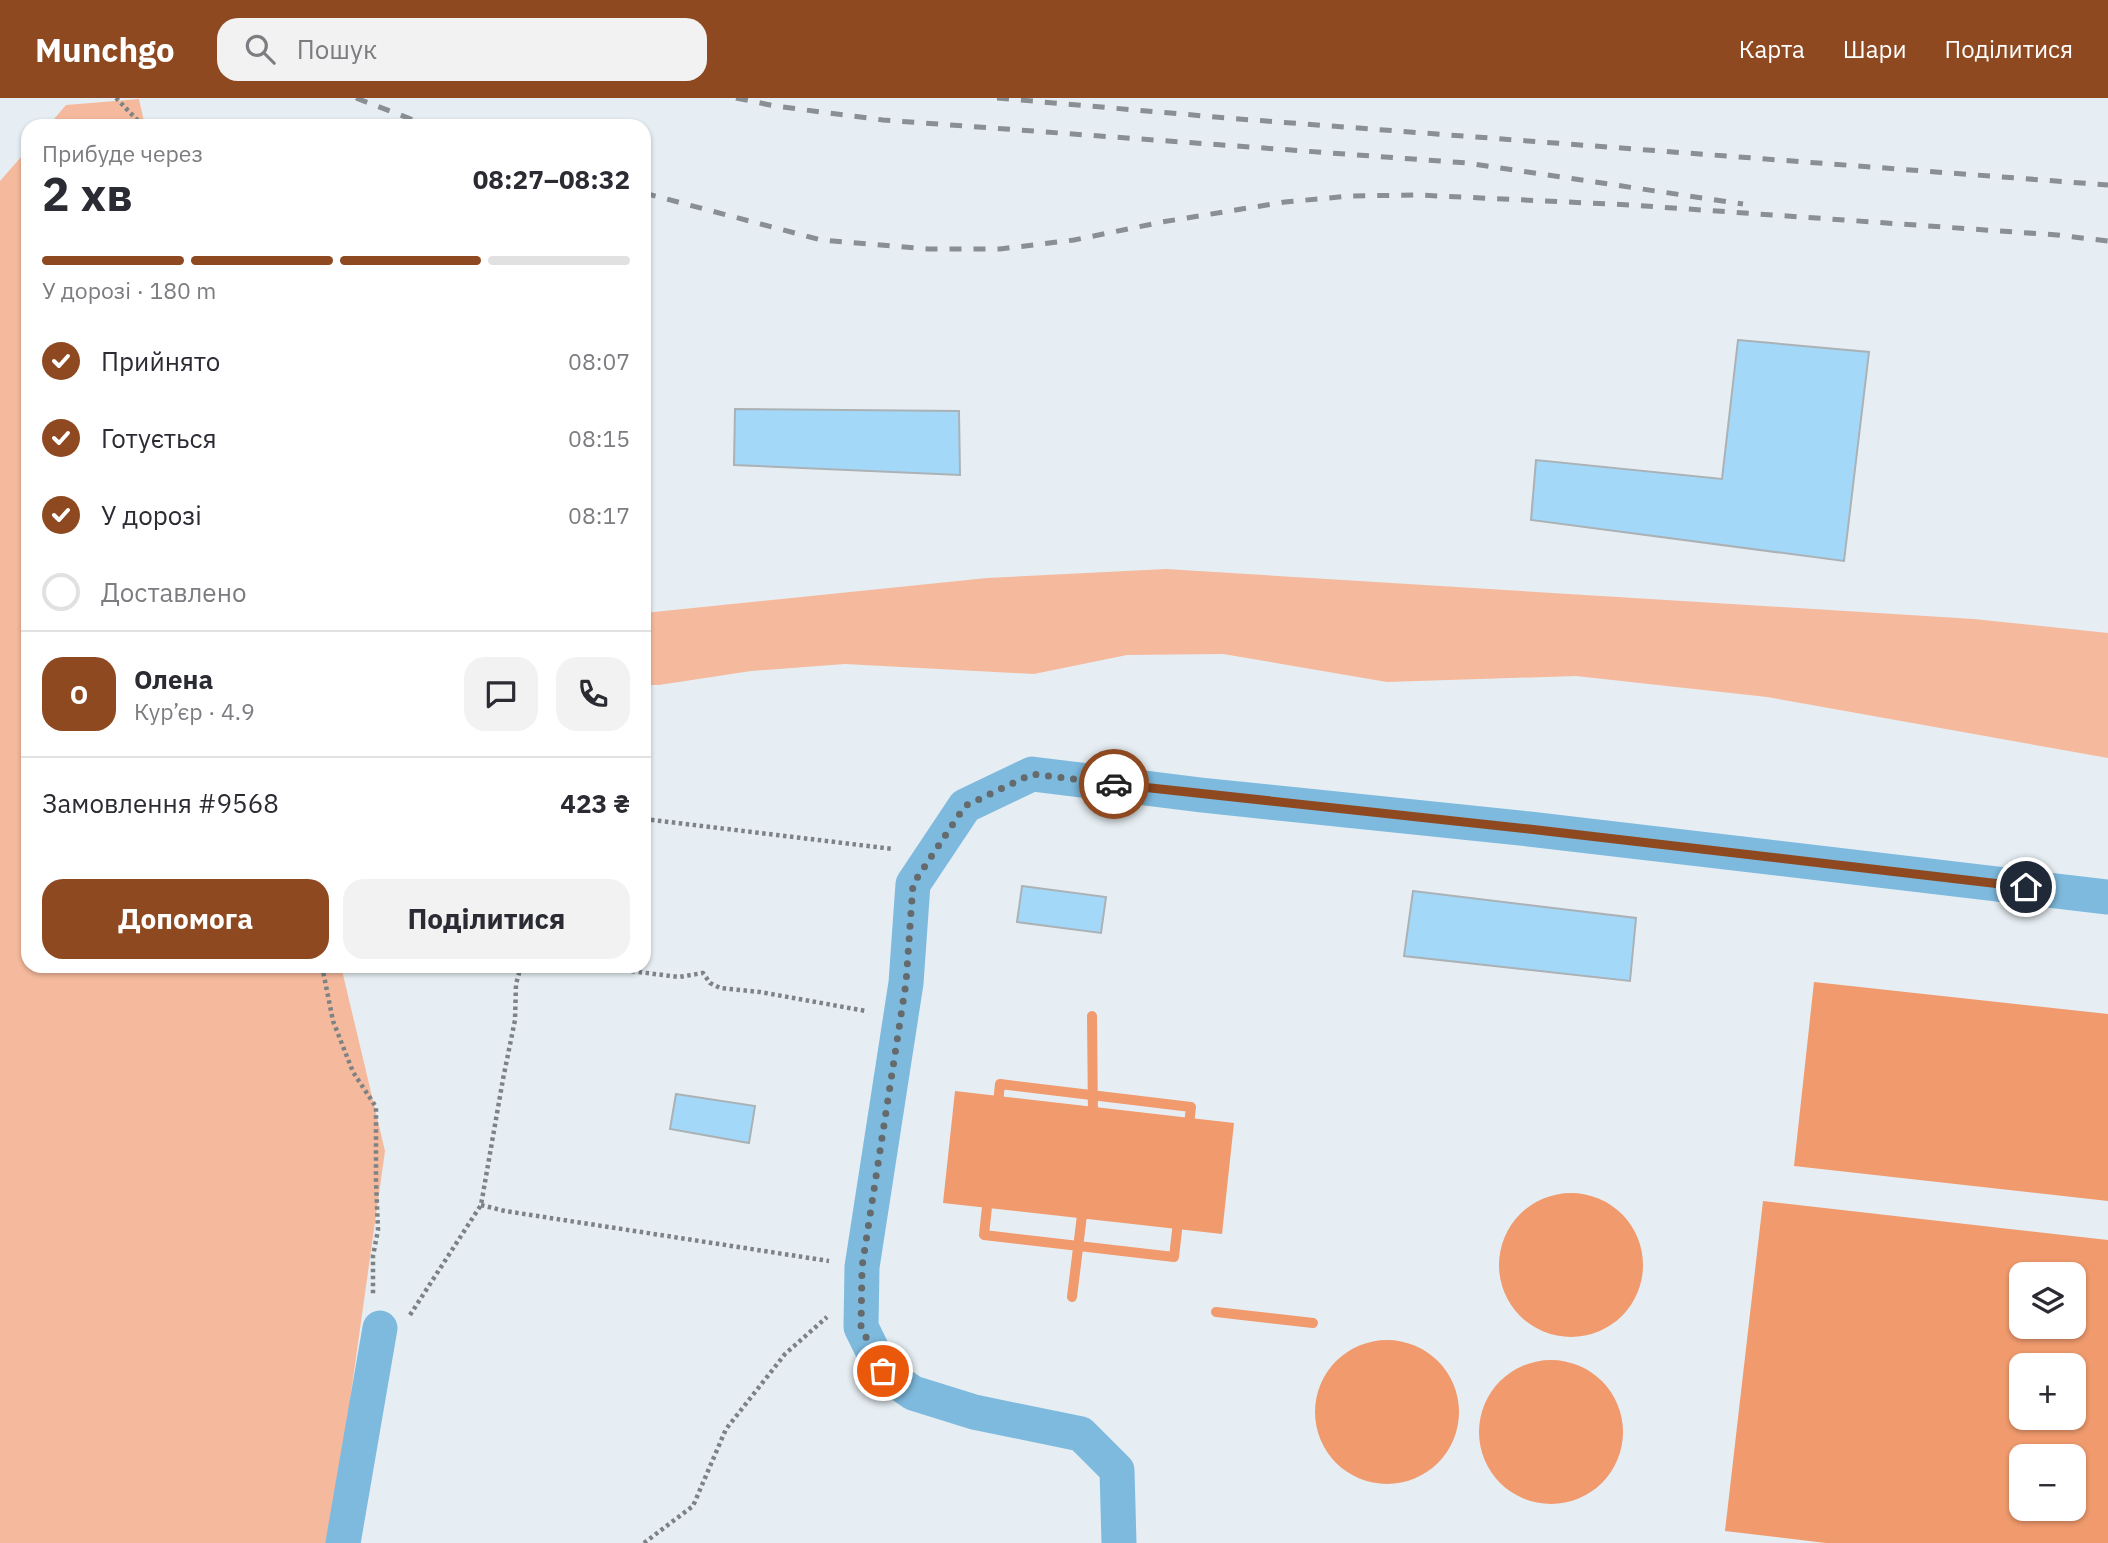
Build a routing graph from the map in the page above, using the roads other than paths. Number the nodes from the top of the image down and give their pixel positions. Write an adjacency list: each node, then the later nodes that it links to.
1 (2108, 897): 4 (lane)
2 (395, 1323): 3 (lane)
3 (343, 1543)
4 (1119, 1543)

